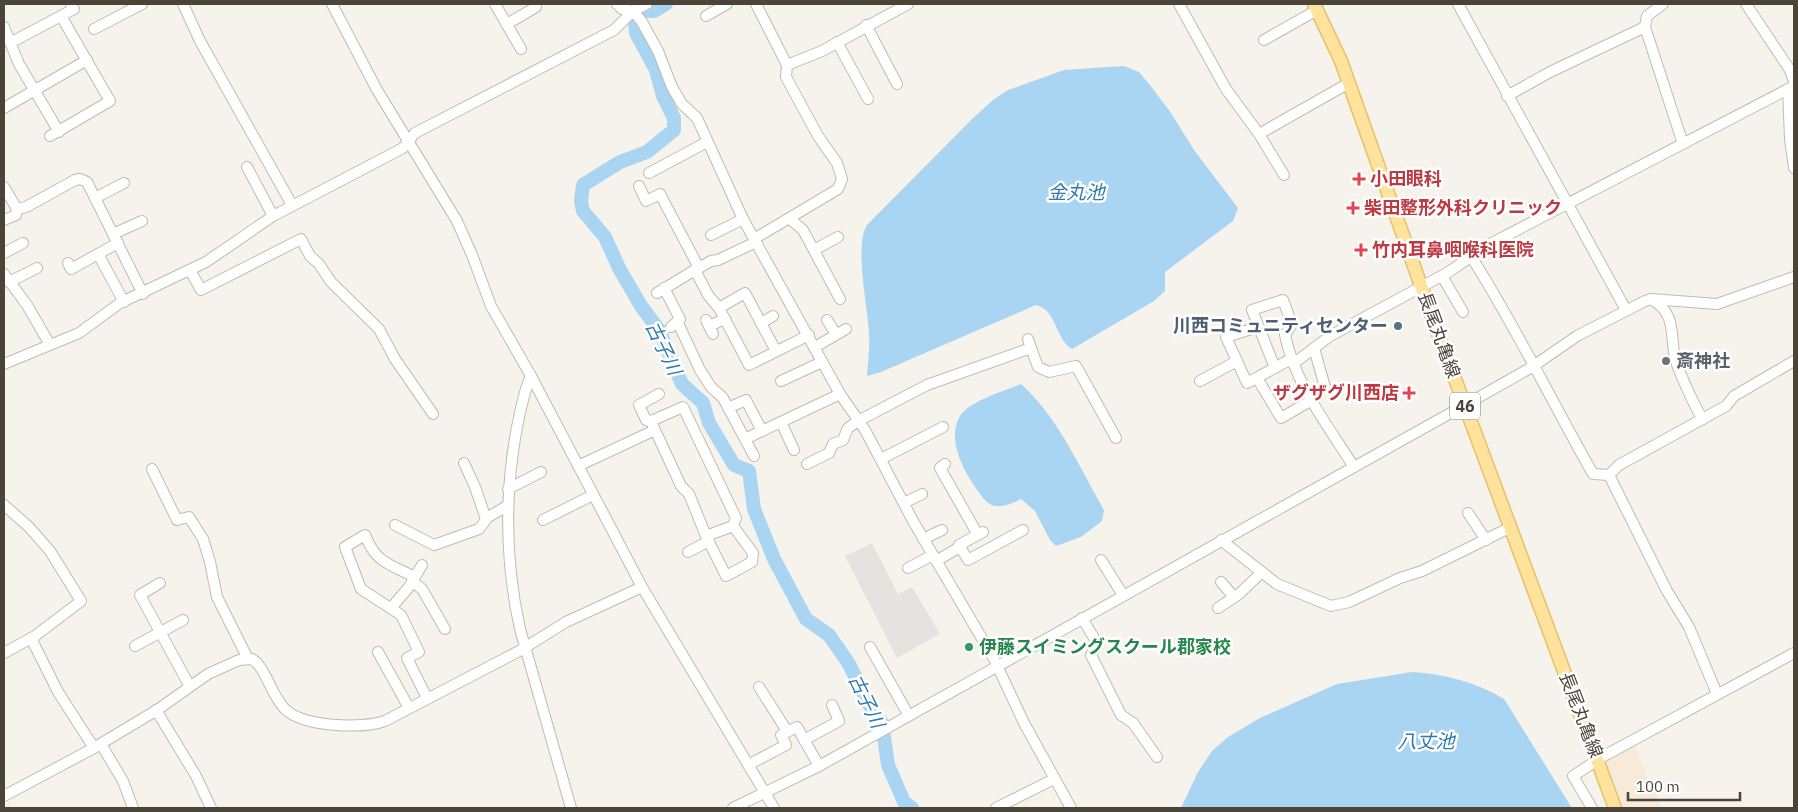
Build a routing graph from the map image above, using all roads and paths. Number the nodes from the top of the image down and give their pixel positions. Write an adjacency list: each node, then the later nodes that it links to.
1 (71, 4): 18 (street)
2 (142, 4): 24 (street)
3 (183, 4): 51 (street)
4 (332, 4): 39 (street)
5 (495, 4): 20 (street)
6 (617, 4): 17 (street)
7 (647, 4): 17 (street)
8 (727, 4): 19 (street)
9 (756, 4): 30 (street)
10 (908, 4): 21 (street)
11 (1179, 4): 38 (street)
12 (1458, 4): 35 (street)
13 (1663, 4): 23 (street)
14 (1746, 4): 33 (street)
15 (536, 7): 20 (street)
16 (1316, 7): 25 (street); 31 (main road, 長尾丸亀線 / 46)
17 (634, 12): 39 (street); 40 (street)
18 (62, 16): 27 (street); 29 (street)
19 (706, 16)
20 (507, 24): 28 (street)
21 (866, 25): 26 (street); 32 (street)
22 (4, 27): 27 (street)
23 (1645, 27): 35 (street); 41 (street)
24 (94, 30)
25 (1264, 40)
26 (837, 42): 30 (street); 36 (street)
27 (10, 43): 34 (street)
28 (521, 49)
29 (86, 60): 34 (street); 34 (street)
30 (787, 64): 54 (street)
31 (1349, 83): 38 (street); 74 (main road, 長尾丸亀線 / 46)
32 (898, 84)
33 (1792, 86): 41 (street); 43 (street)
34 (34, 90): 37 (street)
35 (1507, 96): 50 (street)
36 (868, 99)
37 (4, 108)
38 (1259, 134): 45 (street)
39 (409, 140): 51 (street); 103 (street)
40 (707, 142): 44 (street); 55 (street)
41 (1683, 144): 50 (street)
42 (247, 167): 53 (street)
43 (1794, 168)
44 (649, 173)
45 (1284, 174)
46 (124, 183): 49 (street)
47 (639, 186): 70 (street)
48 (4, 187): 52 (street)
49 (95, 198): 52 (street); 60 (street)
50 (1568, 204): 66 (street); 81 (street)
51 (292, 205): 53 (street)
52 (17, 209): 56 (street)
53 (273, 216): 69 (street)
54 (789, 218): 61 (street); 63 (street)
55 (743, 219): 58 (street); 61 (street)
56 (4, 220)
57 (142, 221): 60 (street)
58 (711, 234)
59 (838, 237): 63 (street)
60 (116, 239): 65 (street); 76 (street)
61 (755, 240): 70 (street); 91 (street)
62 (23, 242): 64 (street)
63 (814, 250): 77 (street)
64 (4, 253)
65 (98, 254): 67 (street); 79 (street)
66 (1472, 258): 71 (street); 101 (street)
67 (68, 262)
68 (36, 268): 73 (street)
69 (190, 270): 76 (street); 113 (street)
70 (694, 270): 75 (street); 80 (street); 112 (street)
71 (1442, 276): 74 (street); 82 (street)
72 (1794, 277): 78 (street)
73 (6, 278): 92 (street)
74 (1421, 288): 94 (street); 111 (main road, 長尾丸亀線 / 46)
75 (700, 292)
76 (142, 294): 79 (street)
77 (840, 299)
78 (1651, 299): 81 (street); 114 (street)
79 (124, 302): 92 (street)
80 (719, 308): 84 (street); 86 (street)
81 (1626, 310): 101 (street)
82 (1463, 312)
83 (773, 316): 86 (street)
84 (725, 319): 87 (street); 95 (street)
85 (827, 320): 90 (street)
86 (761, 323): 95 (street)
87 (709, 326)
88 (1258, 327): 96 (street); 97 (street); 102 (street)
89 (846, 329): 90 (street)
90 (836, 334): 93 (street)
91 (809, 335): 93 (street); 95 (street)
92 (50, 345): 100 (street)
93 (815, 347): 99 (street)
94 (1314, 348): 97 (street); 107 (street)
95 (776, 351)
96 (1237, 361): 104 (street); 105 (street)
97 (1292, 361): 102 (street); 110 (street)
98 (1794, 361): 114 (street)
99 (822, 362): 106 (street); 109 (street)
100 (4, 364)
101 (1532, 366): 111 (street); 132 (street)
102 (1275, 368): 104 (street)
103 (531, 376): 128 (street); 133 (street)
104 (1257, 378): 110 (street)
105 (1200, 381)
106 (782, 382)
107 (1320, 390)
108 (659, 394): 117 (street)
109 (840, 394): 115 (street); 116 (street)
110 (1312, 400): 129 (street)
111 (1465, 405): 129 (street); 144 (main road, 長尾丸亀線 / 46)
112 (728, 408): 119 (street); 121 (street)
113 (433, 414)
114 (1703, 419): 132 (street)
115 (858, 421): 120 (street); 124 (street); 126 (street)
116 (781, 422): 119 (street); 122 (street)
117 (653, 426): 128 (street); 143 (street); 147 (street)
118 (942, 427): 124 (street)
119 (762, 431): 121 (street)
120 (1116, 438)
121 (745, 439): 123 (street)
122 (794, 450)
123 (754, 456)
124 (881, 459): 136 (street)
125 (464, 463): 140 (street)
126 (807, 464)
127 (945, 464): 151 (street)
128 (578, 466): 135 (street)
129 (1354, 467): 149 (street)
130 (152, 469): 177 (street)
131 (541, 472): 133 (street)
132 (1608, 474): 181 (street)
133 (508, 489): 138 (street)
134 (922, 494): 136 (street)
135 (593, 495): 141 (street); 161 (street)
136 (904, 503): 148 (street)
137 (4, 505): 170 (street)
138 (507, 506): 140 (street); 172 (street)
139 (1468, 513): 150 (street)
140 (486, 520): 142 (street)
141 (543, 520)
142 (395, 525)
143 (733, 526): 147 (street); 147 (street)
144 (1511, 527): 150 (street); 191 (main road, 長尾丸亀線 / 46)
145 (942, 530): 148 (street)
146 (1023, 530): 151 (street)
147 (707, 538): 152 (street)
148 (924, 539): 153 (street)
149 (1222, 540): 157 (street); 162 (street)
150 (1486, 540): 157 (street)
151 (960, 547): 153 (street)
152 (688, 552)
153 (934, 558): 156 (street); 178 (street)
154 (1101, 560): 162 (street)
155 (422, 565): 158 (street)
156 (908, 568)
157 (1262, 572): 163 (street)
158 (413, 579): 164 (street); 164 (street); 168 (street)
159 (1221, 582): 163 (street)
160 (160, 584): 169 (street)
161 (642, 587): 172 (street); 192 (street)
162 (1123, 595): 166 (street)
163 (1234, 597): 165 (street)
164 (391, 608): 182 (street)
165 (1218, 608)
166 (1082, 618): 178 (street); 190 (street)
167 (183, 620): 169 (street)
168 (445, 629)
169 (160, 632): 171 (street); 179 (street)
170 (31, 638): 175 (street); 189 (street)
171 (135, 646)
172 (525, 647): 182 (street); 199 (street)
173 (870, 647): 186 (street)
174 (378, 652): 184 (street)
175 (4, 653)
176 (1794, 653): 181 (street)
177 (248, 659): 179 (street); 184 (street)
178 (996, 666): 186 (street); 194 (street)
179 (189, 686): 185 (street)
180 (759, 687): 187 (street)
181 (1717, 694): 191 (street)
182 (427, 698): 184 (street)
183 (832, 706): 188 (street)
184 (409, 708)
185 (156, 710): 189 (street); 198 (street)
186 (909, 716): 193 (street)
187 (787, 731): 188 (street); 192 (street)
188 (804, 740): 193 (street)
189 (97, 746): 196 (street); 197 (street)
190 (1157, 757)
191 (1598, 760): 204 (street); 205 (main road, 長尾丸亀線 / 46)
192 (748, 765): 195 (street)
193 (819, 766): 195 (street)
194 (1054, 779): 202 (street); 203 (street)
195 (764, 793): 200 (street); 201 (street)
196 (4, 796)
197 (133, 808)
198 (211, 808)
199 (571, 808)
200 (733, 808)
201 (774, 808)
202 (996, 808)
203 (1071, 808)
204 (1592, 808)
205 (1615, 808)

